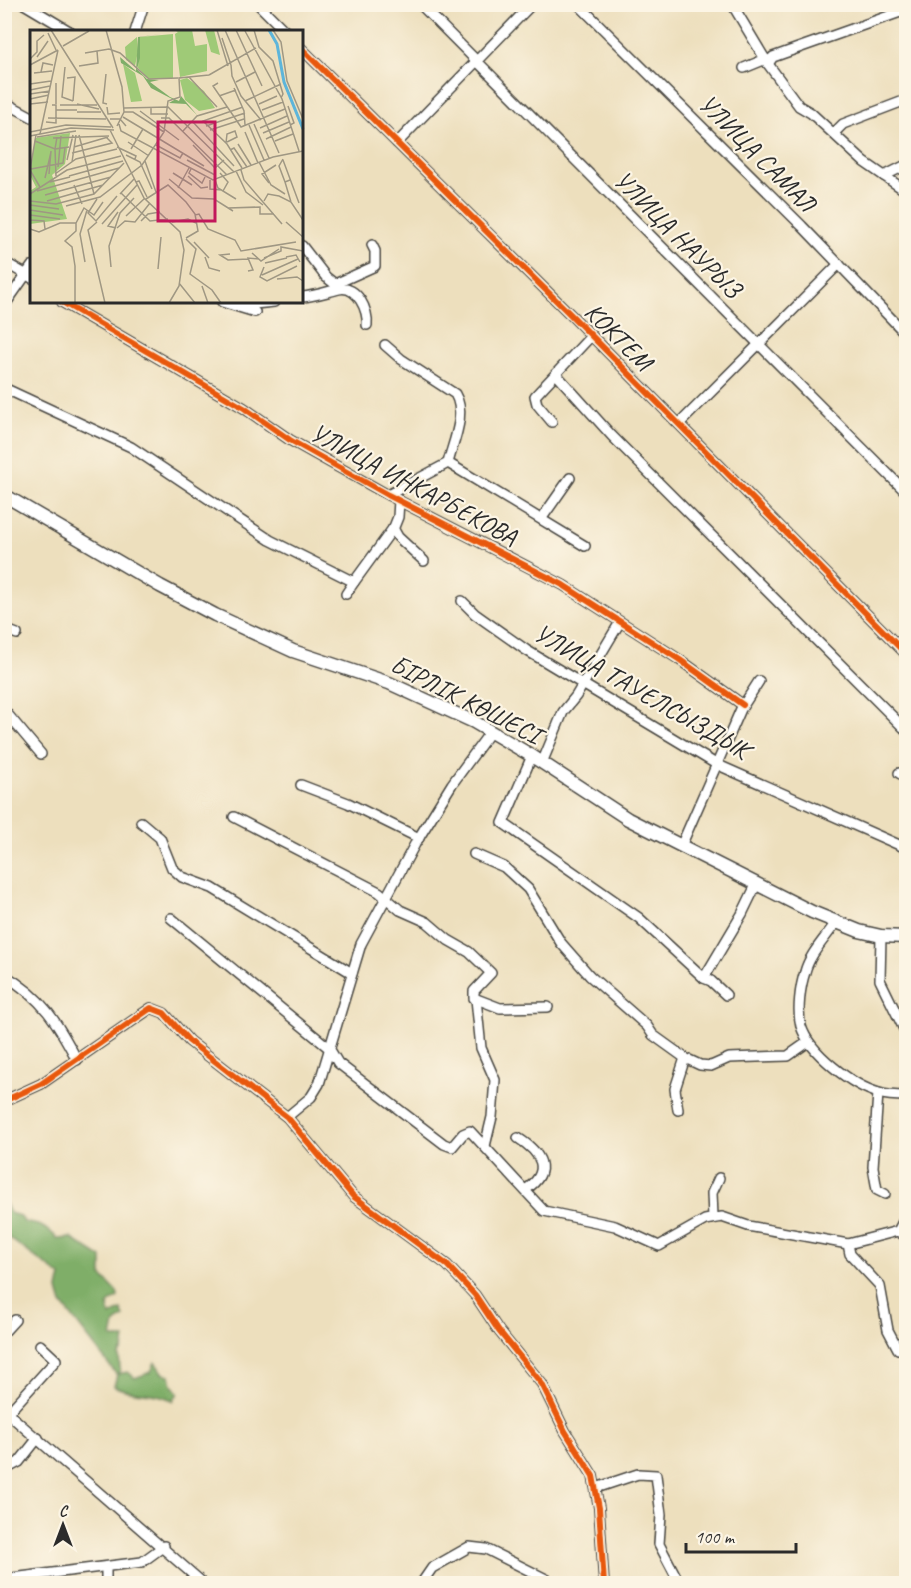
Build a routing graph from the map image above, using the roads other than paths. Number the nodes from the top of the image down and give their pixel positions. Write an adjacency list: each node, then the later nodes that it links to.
1 (24, 4): 9 (street)
2 (144, 4): 10 (street)
3 (258, 4): 11 (street)
4 (420, 4): 13 (street, УЛИЦА НАУРЫЗ)
5 (532, 4): 13 (street)
6 (578, 4): 27 (street, УЛИЦА САМАЛ)
7 (732, 4): 14 (street)
8 (906, 10): 14 (street)
9 (68, 30)
10 (136, 30)
11 (284, 30)
12 (303, 50): 20 (street, КОКТЕМ)
13 (477, 60): 20 (street); 40 (street, УЛИЦА НАУРЫЗ)
14 (767, 62): 15 (street); 19 (street)
15 (744, 68)
16 (906, 100): 19 (street)
17 (4, 102): 18 (street)
18 (30, 116)
19 (834, 133): 22 (street)
20 (397, 142): 39 (street, КОКТЕМ)
21 (906, 165): 22 (street)
22 (884, 176): 23 (street)
23 (906, 191)
24 (372, 245): 29 (street)
25 (303, 247): 29 (street)
26 (4, 262): 28 (street)
27 (839, 264): 38 (street, УЛИЦА САМАЛ); 40 (street)
28 (28, 277): 34 (street)
29 (338, 286): 30 (street); 37 (street)
30 (303, 297)
31 (64, 303): 50 (street, УЛИЦА ИНКАРБЕКОВА)
32 (226, 303): 35 (street)
33 (264, 303): 35 (street)
34 (4, 306)
35 (236, 306): 36 (street)
36 (255, 312)
37 (367, 326)
38 (906, 334)
39 (591, 336): 42 (street); 45 (street, КОКТЕМ)
40 (760, 343): 45 (street); 48 (street, УЛИЦА НАУРЫЗ)
41 (386, 345): 46 (street)
42 (556, 374): 44 (street); 67 (street)
43 (4, 388): 56 (street)
44 (552, 422)
45 (679, 424): 62 (street, КОКТЕМ)
46 (448, 463): 50 (street); 52 (street)
47 (570, 478): 52 (street)
48 (906, 492)
49 (4, 495): 68 (main road, БІРЛІК КӨШЕСІ)
50 (388, 495): 51 (street, УЛИЦА ИНКАРБЕКОВА)
51 (399, 500): 53 (street); 59 (street, УЛИЦА ИНКАРБЕКОВА)
52 (542, 518): 54 (street)
53 (393, 528): 55 (street); 56 (street)
54 (585, 546)
55 (424, 561)
56 (354, 582): 57 (street)
57 (346, 594)
58 (462, 601): 64 (street, УЛИЦА ТАУЕЛСЫЗДЫК)
59 (620, 622): 64 (street); 65 (street, УЛИЦА ИНКАРБЕКОВА)
60 (4, 629): 61 (street)
61 (17, 634)
62 (906, 654)
63 (759, 681): 65 (street)
64 (582, 685): 70 (street); 71 (street, УЛИЦА ТАУЕЛСЫЗДЫК)
65 (743, 705): 71 (street)
66 (4, 710): 69 (street)
67 (906, 730)
68 (491, 731): 70 (main road, БІРЛІК КӨШЕСІ); 75 (street)
69 (41, 754)
70 (537, 759): 76 (main road, БІРЛІК КӨШЕСІ); 88 (street)
71 (716, 765): 76 (street); 77 (street, УЛИЦА ТАУЕЛСЫЗДЫК)
72 (301, 785): 75 (street)
73 (234, 817): 80 (street)
74 (141, 822): 86 (street)
75 (419, 838): 80 (street)
76 (681, 846): 79 (main road, БІРЛІК КӨШЕСІ)
77 (906, 848)
78 (474, 854): 95 (street)
79 (757, 883): 83 (main road, БІРЛІК КӨШЕСІ); 88 (street)
80 (387, 898): 86 (street); 90 (street)
81 (171, 918): 94 (street)
82 (906, 920): 85 (street)
83 (836, 922): 84 (main road, БІРЛІК КӨШЕСІ); 93 (street)
84 (882, 936): 85 (main road, БІРЛІК КӨШЕСІ); 92 (street)
85 (906, 937)
86 (352, 973): 94 (street)
87 (4, 975): 96 (street)
88 (704, 978): 89 (street)
89 (726, 995)
90 (476, 999): 91 (street); 103 (street)
91 (548, 1007)
92 (906, 1034)
93 (808, 1042): 95 (street); 97 (street)
94 (329, 1048): 101 (street); 103 (street)
95 (685, 1058): 100 (street)
96 (77, 1060): 99 (street); 101 (street)
97 (878, 1093): 98 (street); 106 (street)
98 (906, 1096)
99 (4, 1101)
100 (678, 1110)
101 (287, 1117): 118 (street)
102 (518, 1138): 105 (street)
103 (485, 1146): 105 (street)
104 (719, 1178): 108 (street)
105 (525, 1190): 108 (street)
106 (885, 1194)
107 (906, 1216): 109 (street)
108 (713, 1218): 110 (street)
109 (902, 1234): 110 (street)
110 (848, 1244): 114 (street)
111 (15, 1320): 112 (street)
112 (4, 1332)
113 (40, 1345): 115 (street)
114 (898, 1349)
115 (6, 1411): 116 (street)
116 (38, 1438): 117 (street); 119 (street)
117 (4, 1470)
118 (596, 1488): 127 (street); 128 (street)
119 (164, 1546): 120 (street); 124 (street)
120 (106, 1568): 122 (street); 123 (street)
121 (4, 1579): 122 (street)
122 (19, 1580)
123 (106, 1584)
124 (204, 1584)
125 (421, 1584): 126 (street)
126 (556, 1584)
127 (604, 1584)
128 (680, 1584)

